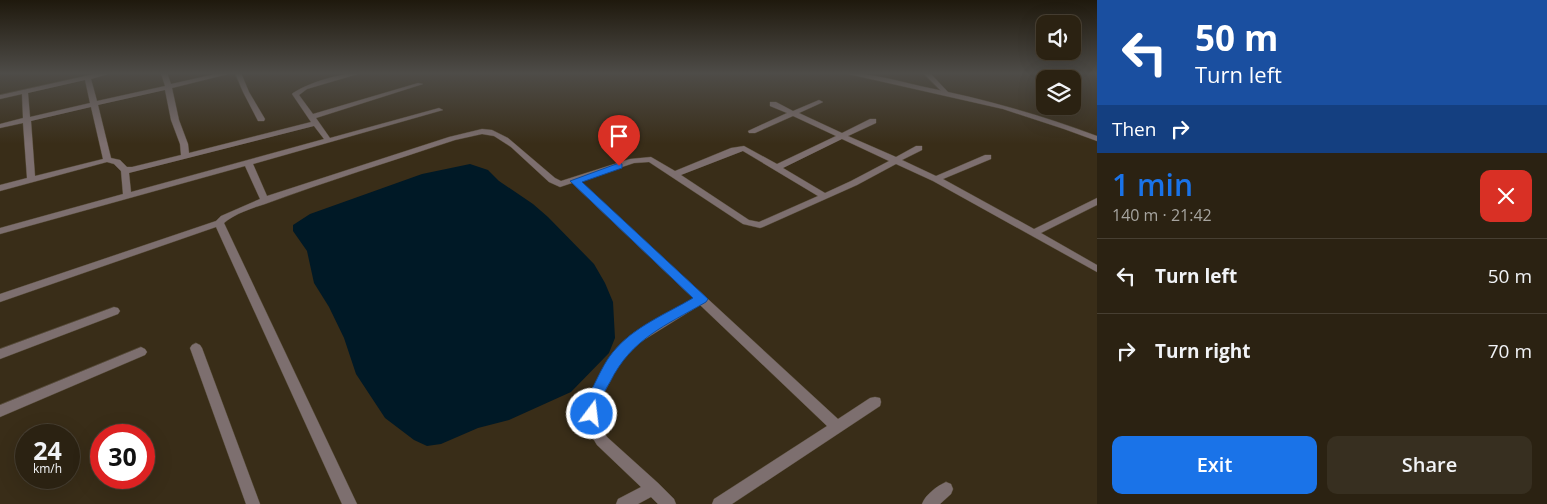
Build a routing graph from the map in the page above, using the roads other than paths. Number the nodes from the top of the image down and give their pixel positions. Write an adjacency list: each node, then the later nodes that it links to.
1 (25, 97): 15 (street)
2 (92, 97): 10 (street)
3 (125, 97): 10 (street)
4 (171, 97): 24 (street)
5 (249, 97): 14 (street)
6 (297, 97): 16 (street)
7 (383, 97): 16 (street)
8 (961, 97): 21 (street)
9 (819, 102): 13 (street)
10 (93, 104): 15 (street); 26 (street)
11 (774, 104): 13 (street)
12 (439, 110): 22 (street)
13 (795, 114): 19 (street); 20 (street)
14 (261, 119)
15 (26, 120): 18 (street); 32 (street)
16 (313, 120): 22 (street); 24 (street)
17 (873, 121): 20 (street)
18 (0, 126)
19 (752, 131)
20 (841, 135): 27 (street); 29 (street)
21 (1097, 139)
22 (328, 140): 28 (street)
23 (918, 148): 27 (street)
24 (185, 156): 30 (street)
25 (988, 157): 33 (street)
26 (106, 160): 30 (street); 32 (street)
27 (895, 160): 33 (street); 37 (street)
28 (248, 163): 36 (street); 38 (street)
29 (778, 168): 31 (street); 37 (street)
30 (125, 170): 36 (street)
31 (676, 174): 34 (street); 37 (street)
32 (32, 179): 35 (street)
33 (936, 179): 42 (street)
34 (575, 181): 38 (street); 45 (street)
35 (0, 188)
36 (127, 195): 41 (street)
37 (824, 196)
38 (265, 201): 40 (street)
39 (1097, 201): 42 (street)
40 (219, 223): 44 (street); 56 (street)
41 (0, 231)
42 (1034, 233): 43 (street)
43 (1097, 269)
44 (0, 298)
45 (702, 299): 52 (street); 53 (street)
46 (114, 311): 49 (street)
47 (196, 348): 55 (street)
48 (141, 352): 51 (street)
49 (0, 354)
50 (875, 402): 52 (street)
51 (0, 411)
52 (837, 427): 59 (street)
53 (653, 488): 57 (street); 58 (street)
54 (946, 489): 60 (street)
55 (253, 504)
56 (350, 504)
57 (623, 504)
58 (669, 504)
59 (719, 504)
60 (929, 504)

